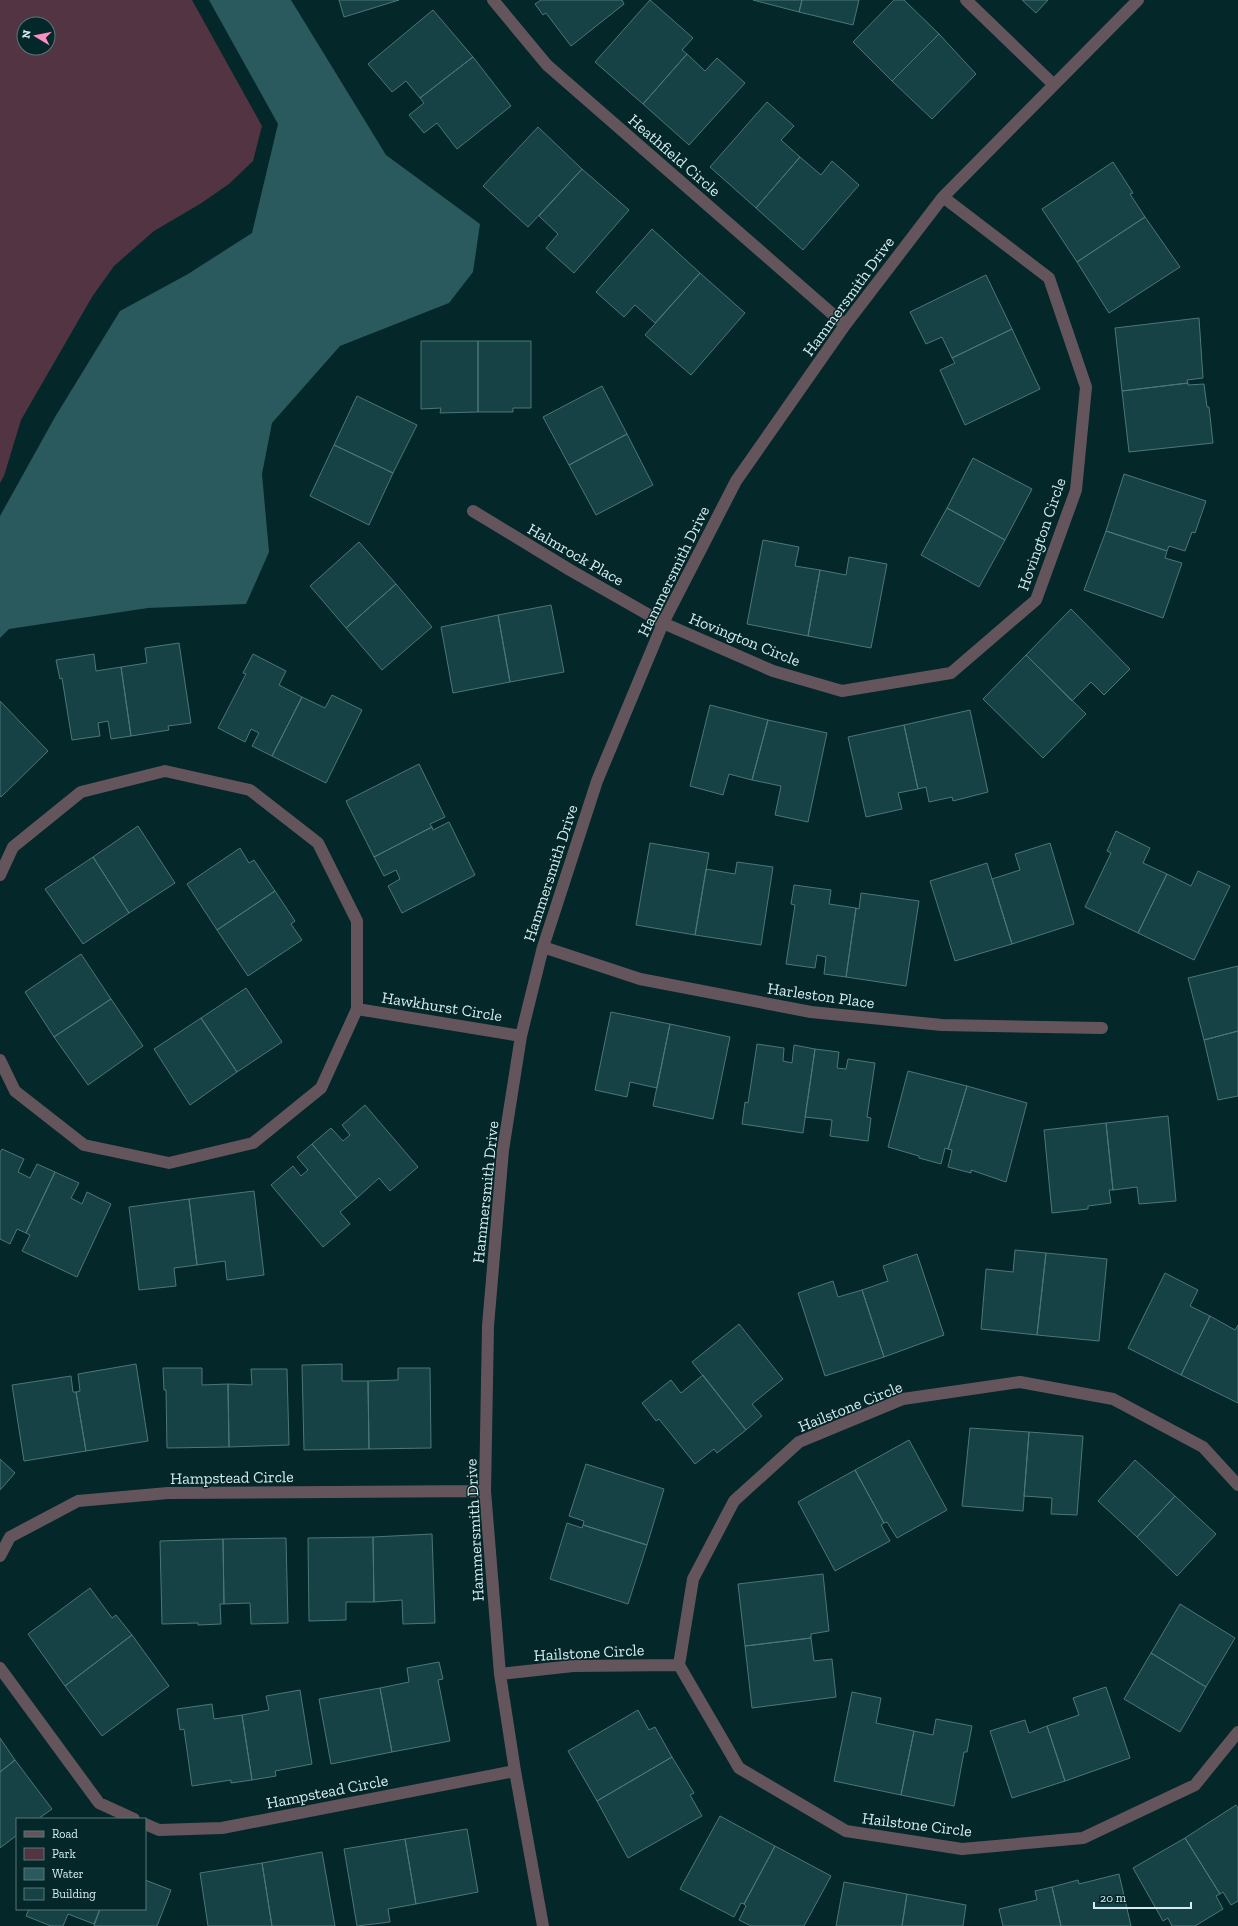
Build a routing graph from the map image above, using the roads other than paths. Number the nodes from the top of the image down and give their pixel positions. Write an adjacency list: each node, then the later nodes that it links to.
1 (493, 0): 6 (street, Heathfield Circle)
2 (966, 0): 4 (street)
3 (1138, 0): 4 (street, Hammersmith Drive)
4 (1053, 84): 5 (street, Hammersmith Drive)
5 (943, 197): 6 (street, Hammersmith Drive); 8 (street, Hovington Circle)
6 (845, 325): 8 (street, Hammersmith Drive)
7 (474, 511): 8 (street, Halmrock Place)
8 (663, 623): 10 (street, Hammersmith Drive)
9 (0, 875): 11 (street, Hawkhurst Circle)
10 (542, 947): 12 (street, Harleston Place); 13 (street, Hammersmith Drive)
11 (358, 1009): 13 (street, Hawkhurst Circle); 14 (street, Hawkhurst Circle)
12 (1102, 1028)
13 (521, 1036): 16 (street, Hammersmith Drive)
14 (0, 1060)
15 (1238, 1485): 18 (street, Hailstone Circle)
16 (485, 1491): 17 (street, Hampstead Circle); 20 (street, Hammersmith Drive)
17 (0, 1556)
18 (679, 1664): 20 (street, Hailstone Circle); 21 (street, Hailstone Circle)
19 (0, 1668): 23 (street)
20 (500, 1674): 22 (street, Hammersmith Drive)
21 (1238, 1732)
22 (515, 1771): 24 (street, Hampstead Circle); 25 (street, Hammersmith Drive)
23 (132, 1818)
24 (146, 1824)
25 (543, 1926)

